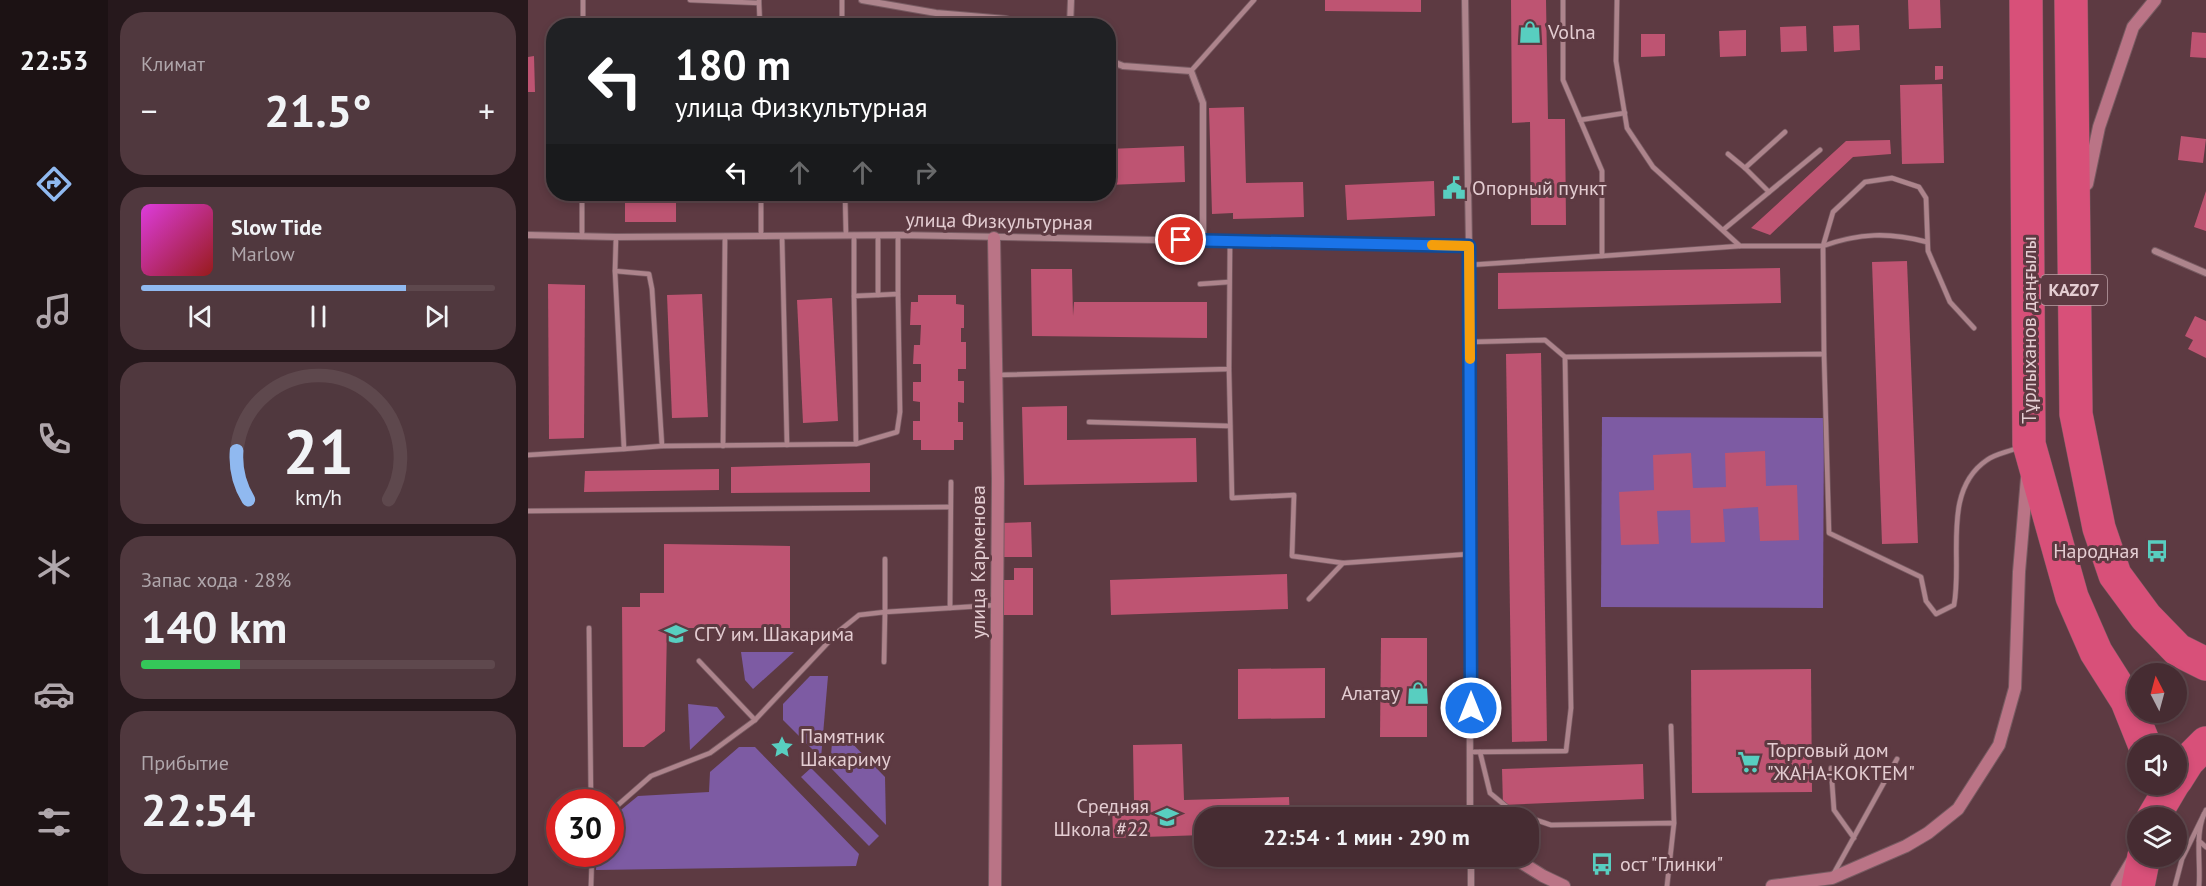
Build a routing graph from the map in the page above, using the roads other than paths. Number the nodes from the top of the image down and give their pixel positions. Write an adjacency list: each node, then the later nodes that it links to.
1 (583, 0): 14 (lane)
2 (690, 0): 13 (lane)
3 (842, 0): 16 (lane)
4 (862, 0): 17 (street)
5 (1071, 0): 18 (street)
6 (1254, 0): 20 (lane)
7 (1465, 0): 47 (street)
8 (1563, 0): 22 (lane)
9 (1617, 0): 21 (lane)
10 (2026, 0): 69 (highway, Тұрлыханов даңғылы / KAZ07)
11 (2071, 0): 46 (highway, KAZ07)
12 (2155, 0): 46 (main road)
13 (759, 1): 15 (lane)
14 (583, 18)
15 (760, 18)
16 (842, 18)
17 (994, 18)
18 (1070, 18)
19 (1116, 63): 20 (street)
20 (1191, 71): 43 (street)
21 (1625, 113): 22 (lane); 31 (lane)
22 (1580, 120): 51 (lane)
23 (1785, 132): 26 (lane)
24 (1820, 150): 27 (lane)
25 (1728, 154): 26 (lane)
26 (1745, 168): 27 (lane)
27 (1769, 192): 31 (lane)
28 (582, 201): 40 (lane)
29 (761, 201): 38 (lane)
30 (845, 201): 33 (lane)
31 (1723, 230): 48 (lane)
32 (528, 235): 40 (street, улица Физкультурная)
33 (846, 235): 34 (street, улица Физкультурная); 39 (street, улица Физкультурная)
34 (854, 235): 35 (street, улица Физкультурная); 59 (lane)
35 (878, 235): 36 (street, улица Физкультурная); 58 (lane)
36 (898, 235): 42 (street, улица Физкультурная); 57 (lane)
37 (725, 236): 38 (street, улица Физкультурная); 41 (street, улица Физкультурная); 72 (lane)
38 (761, 236): 39 (street, улица Физкультурная)
39 (782, 236): 70 (lane)
40 (582, 237): 41 (street, улица Физкультурная)
41 (616, 237): 53 (lane)
42 (994, 238): 43 (street, улица Физкультурная); 65 (main road, улица Карменова)
43 (1203, 240): 44 (street, улица Физкультурная)
44 (1230, 240): 47 (street, улица Физкультурная); 55 (lane)
45 (1927, 243): 49 (lane); 49 (lane); 60 (lane)
46 (2074, 244): 88 (highway, KAZ07)
47 (1469, 246): 52 (street)
48 (1740, 246): 49 (lane); 51 (lane)
49 (1823, 246): 62 (lane)
50 (2155, 250): 54 (street)
51 (1602, 256): 52 (lane)
52 (1469, 265): 61 (street)
53 (615, 271): 71 (lane); 73 (lane)
54 (2206, 273)
55 (1229, 282): 56 (lane); 64 (lane)
56 (1200, 284)
57 (898, 294): 58 (lane); 68 (lane)
58 (878, 295): 59 (lane)
59 (854, 296): 68 (lane)
60 (1974, 328)
61 (1469, 342): 63 (lane); 78 (street)
62 (1824, 354): 63 (lane); 69 (lane)
63 (1565, 357): 93 (lane)
64 (1229, 369): 65 (lane); 67 (lane)
65 (997, 375): 82 (main road, улица Карменова)
66 (1089, 422): 67 (lane)
67 (1230, 426): 80 (lane)
68 (856, 444): 70 (lane)
69 (2029, 444): 91 (highway, Тұрлыханов даңғылы / KAZ07); 111 (main road)
70 (787, 445): 72 (lane)
71 (662, 446): 72 (lane); 73 (lane)
72 (723, 446)
73 (624, 449): 74 (lane)
74 (528, 455)
75 (951, 482): 76 (lane)
76 (950, 507): 77 (lane); 83 (lane)
77 (528, 511)
78 (1470, 554): 80 (lane); 94 (street)
79 (885, 559): 84 (lane)
80 (1343, 563): 81 (lane)
81 (1309, 599)
82 (997, 606): 83 (lane); 113 (main road, улица Карменова)
83 (950, 608): 84 (lane)
84 (885, 612): 87 (lane); 89 (lane)
85 (589, 628): 98 (lane)
86 (699, 661): 89 (lane)
87 (884, 662)
88 (2206, 664)
89 (756, 720): 99 (lane)
90 (1671, 726): 102 (lane)
91 (2141, 735)
92 (2206, 743): 96 (highway)
93 (1480, 752): 94 (lane); 102 (lane)
94 (1471, 753): 100 (street)
95 (1897, 759): 103 (lane)
96 (2187, 762)
97 (1831, 768): 103 (lane)
98 (591, 789)
99 (624, 800)
100 (1471, 807)
101 (2205, 812): 104 (lane); 120 (lane)
102 (1674, 823): 116 (lane)
103 (1854, 838): 111 (lane)
104 (2199, 841): 105 (lane); 121 (lane)
105 (2206, 847)
106 (592, 867): 112 (lane)
107 (1471, 867): 114 (street)
108 (1529, 867): 115 (main road)
109 (2129, 867): 118 (main road)
110 (2142, 867): 119 (highway)
111 (1832, 878): 117 (main road)
112 (591, 886)
113 (994, 886)
114 (1471, 886)
115 (1564, 886)
116 (1667, 886)
117 (1772, 886)
118 (2117, 886)
119 (2138, 886)
120 (2175, 886)
121 (2199, 886)

